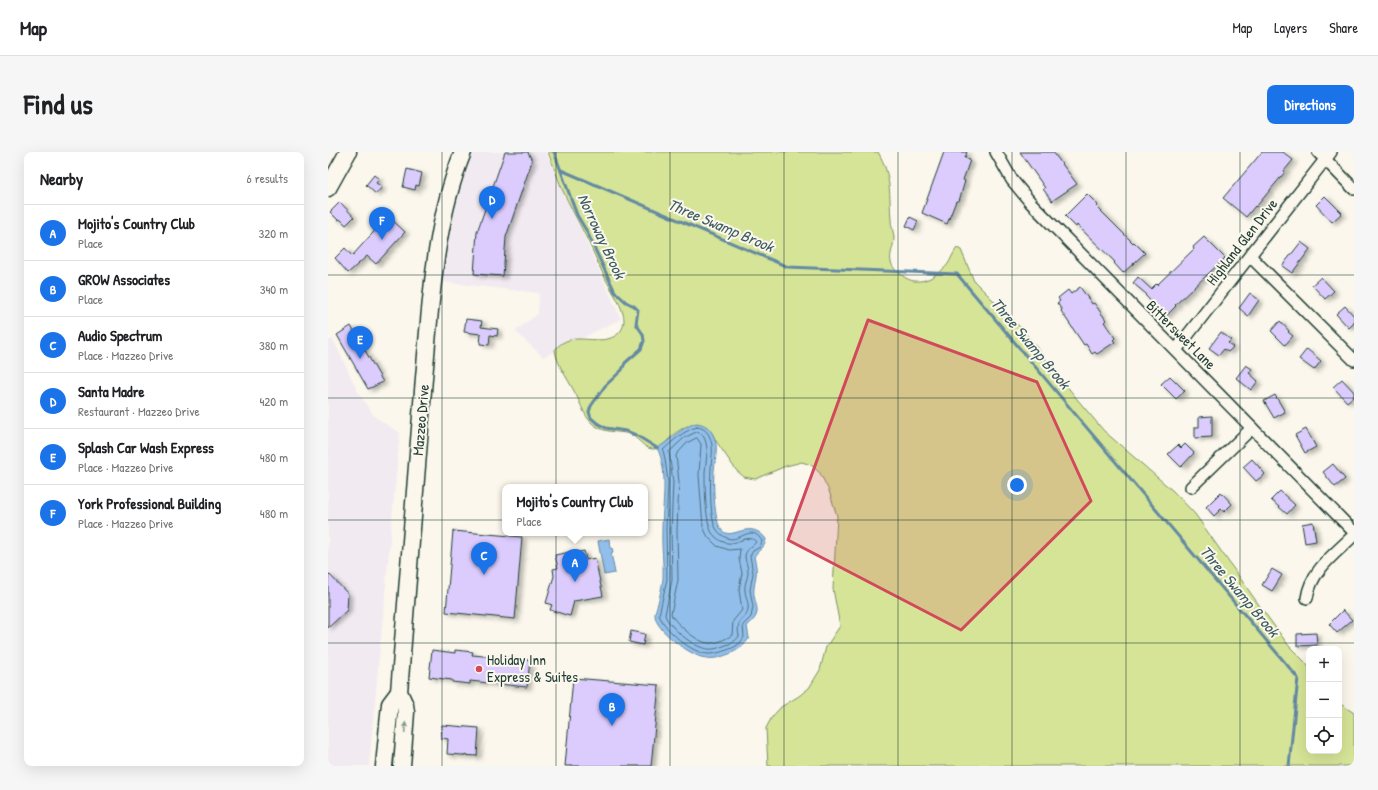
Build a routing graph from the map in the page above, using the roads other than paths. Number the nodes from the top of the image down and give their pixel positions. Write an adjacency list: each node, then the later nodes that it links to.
1 (348, 152): 5 (main road)
2 (463, 152): 14 (main road, Mazzeo Drive)
3 (996, 152): 8 (street, Bittersweet Lane)
4 (1324, 154): 6 (street); 7 (street, Highland Glen Drive)
5 (328, 188)
6 (1354, 189)
7 (1250, 256): 8 (street, Highland Glen Drive); 9 (street)
8 (1176, 350): 10 (street, Bittersweet Lane)
9 (1354, 360)
10 (1252, 428): 11 (street); 12 (street, Bittersweet Lane)
11 (1191, 487)
12 (1354, 533): 13 (street)
13 (1307, 598)
14 (399, 692): 15 (main road, Mazzeo Drive); 16 (main road, Mazzeo Drive, one-way to 14)
15 (384, 766)
16 (402, 766)

